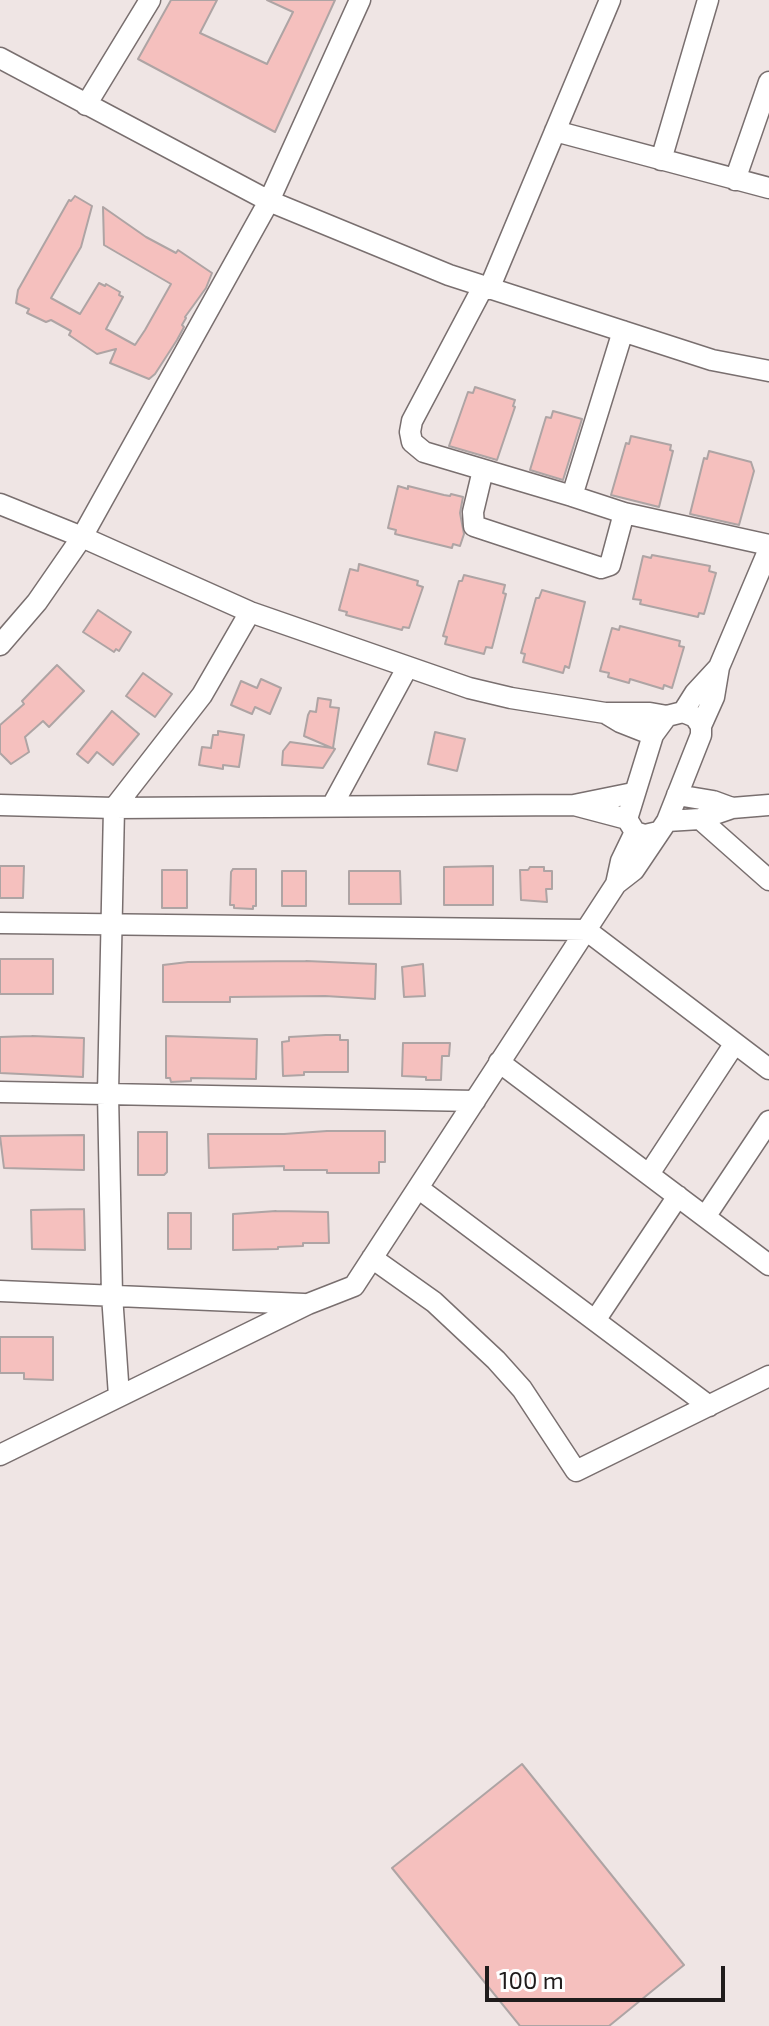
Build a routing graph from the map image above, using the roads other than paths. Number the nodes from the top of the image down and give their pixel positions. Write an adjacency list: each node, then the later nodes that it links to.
1 (150, 0): 7 (street)
2 (360, 0): 12 (street)
3 (610, 0): 8 (street)
4 (708, 0): 9 (street)
5 (0, 58): 7 (street)
6 (769, 82): 10 (street)
7 (86, 105): 12 (street)
8 (555, 131): 9 (street); 13 (street)
9 (661, 160): 10 (street)
10 (735, 180): 11 (street)
11 (769, 188)
12 (269, 201): 13 (street); 20 (street)
13 (486, 288): 14 (street); 16 (street)
14 (623, 331): 15 (street); 17 (street)
15 (769, 371)
16 (483, 470): 17 (street); 19 (street)
17 (572, 496): 19 (street)
18 (0, 504): 20 (street)
19 (624, 513): 21 (street)
20 (82, 537): 23 (street); 24 (street)
21 (769, 547): 22 (street)
22 (765, 571): 25 (street)
23 (250, 612): 26 (street); 37 (street)
24 (0, 645)
25 (719, 667): 28 (street); 29 (street)
26 (407, 668): 27 (street); 36 (street)
27 (605, 713): 28 (street); 30 (street)
28 (675, 714): 29 (street); 30 (street)
29 (701, 726): 32 (street)
30 (653, 735): 31 (street)
31 (633, 793): 34 (street); 40 (street)
32 (677, 795): 38 (street); 41 (street)
33 (0, 805): 37 (street)
34 (574, 805): 36 (street); 40 (street)
35 (769, 805): 38 (street)
36 (332, 806): 37 (street)
37 (114, 808): 45 (street)
38 (732, 808): 39 (street)
39 (700, 819): 41 (street); 42 (street)
40 (631, 826): 41 (street); 43 (street)
41 (663, 827): 43 (street)
42 (769, 880)
43 (616, 884): 46 (street)
44 (0, 923): 45 (street)
45 (110, 924): 46 (street); 51 (street)
46 (586, 930): 47 (street); 48 (street)
47 (735, 1043): 49 (street); 54 (street)
48 (499, 1062): 52 (street); 54 (street)
49 (767, 1064)
50 (0, 1092): 51 (street)
51 (108, 1093): 52 (street); 61 (street)
52 (475, 1101): 55 (street)
53 (769, 1121): 57 (street)
54 (649, 1174): 56 (street)
55 (418, 1188): 58 (street); 63 (street)
56 (678, 1196): 57 (street); 63 (street)
57 (705, 1217): 59 (street)
58 (372, 1258): 62 (street); 66 (street)
59 (769, 1265)
60 (0, 1291): 61 (street)
61 (112, 1295): 62 (street); 65 (street)
62 (308, 1304): 65 (street)
63 (596, 1319): 66 (street)
64 (769, 1376): 66 (street)
65 (119, 1396): 67 (street)
66 (709, 1406)
67 (0, 1455)

